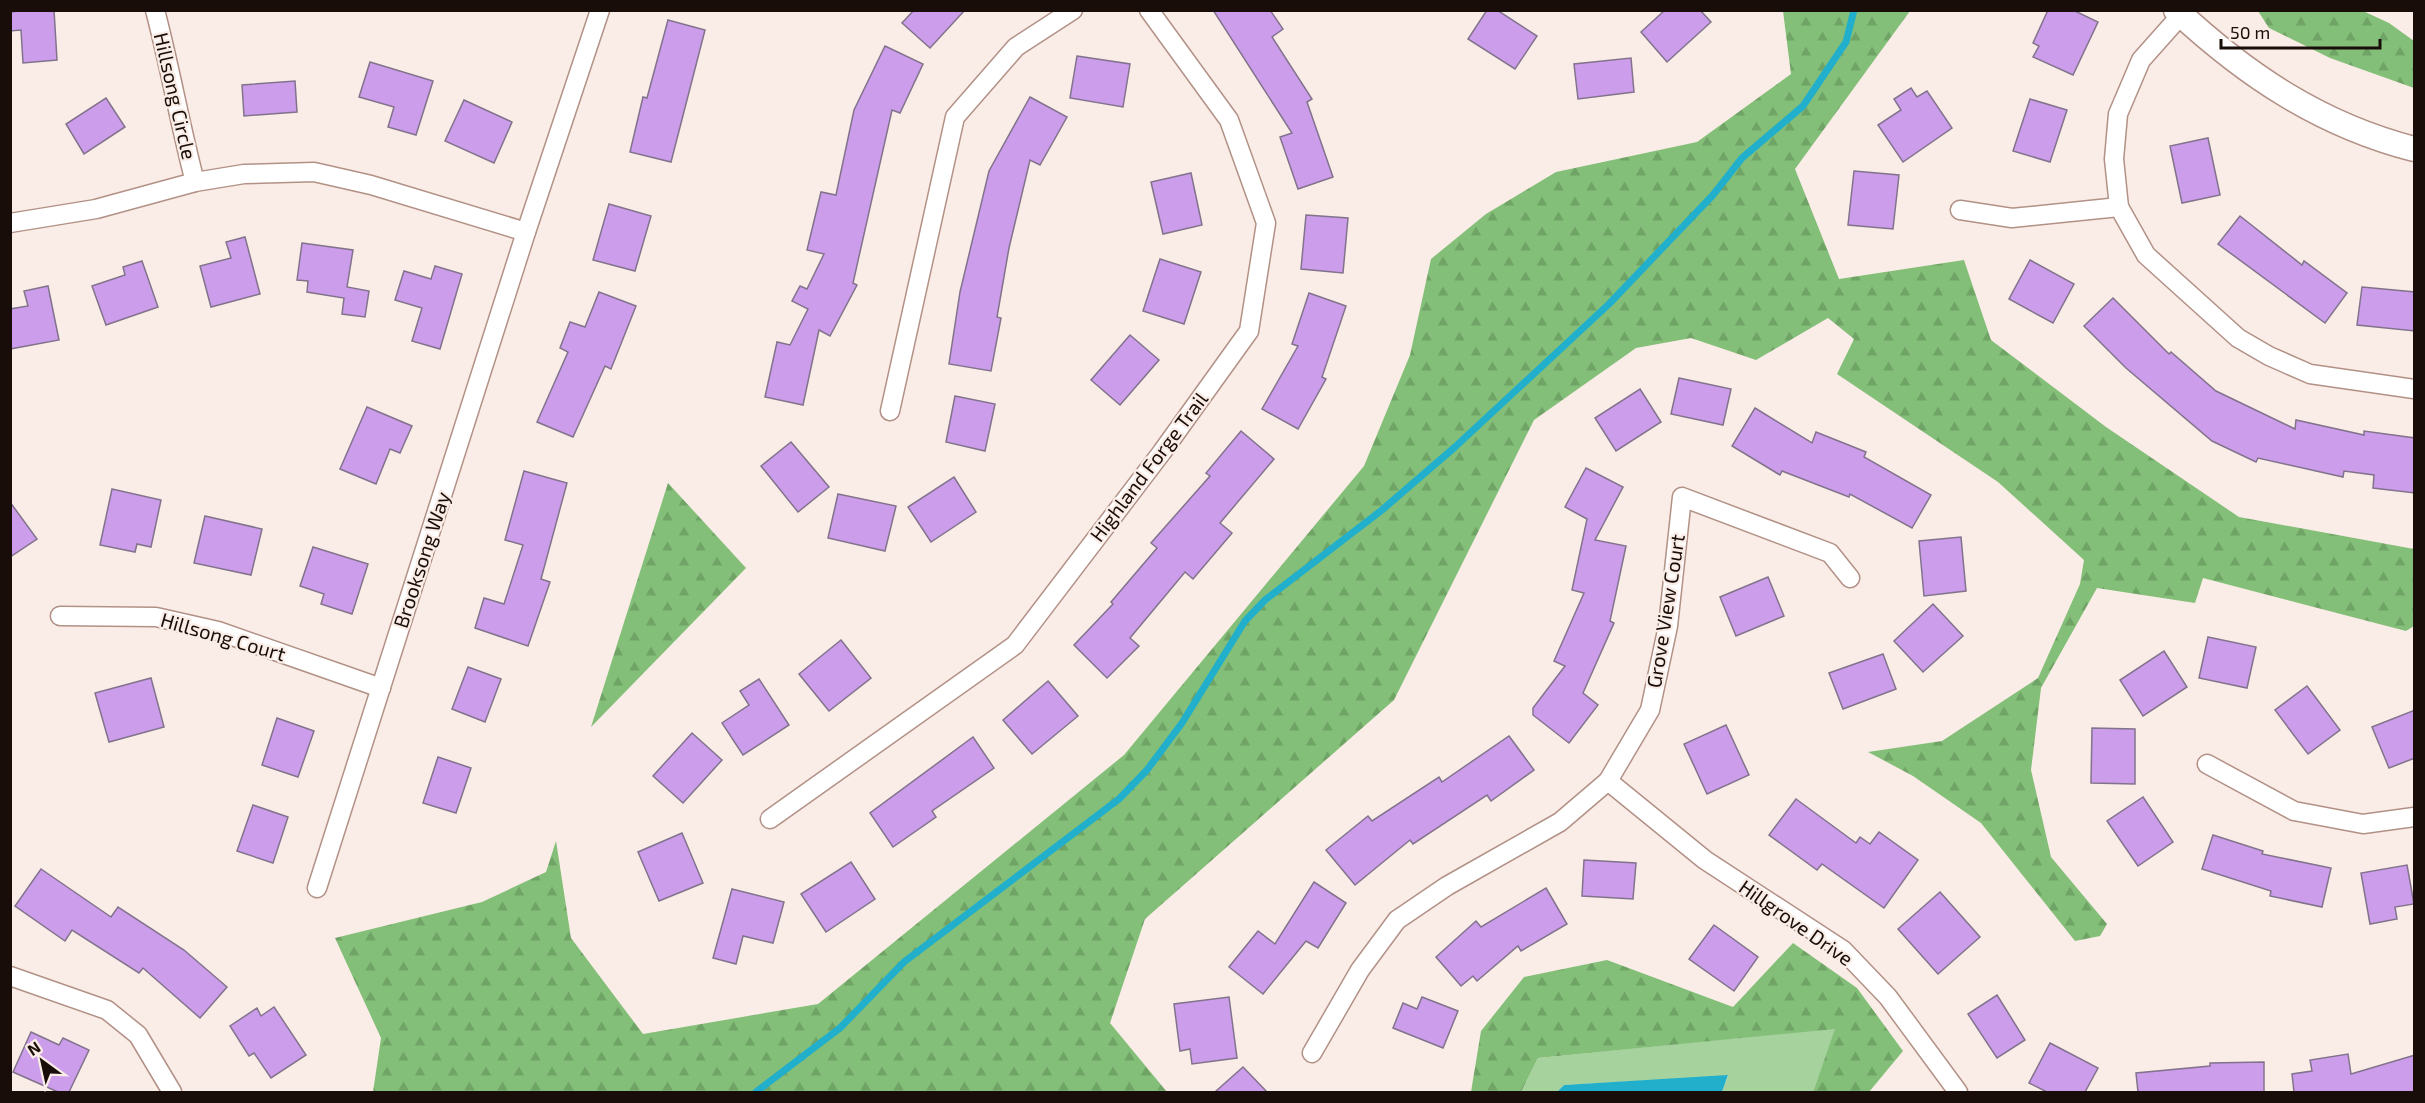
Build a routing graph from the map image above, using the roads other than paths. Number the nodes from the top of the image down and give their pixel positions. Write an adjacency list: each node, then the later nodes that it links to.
1 (155, 10): 7 (street, Hillsong Circle)
2 (600, 10): 11 (street, Brooksong Way)
3 (1073, 10): 13 (street)
4 (1149, 10): 20 (street, Highland Forge Trail)
5 (2179, 13): 6 (street); 8 (street)
6 (2415, 149)
7 (195, 182): 10 (street); 11 (street)
8 (2119, 207): 9 (street); 12 (street)
9 (1960, 210)
10 (10, 223)
11 (526, 232): 16 (street, Brooksong Way)
12 (2415, 389)
13 (890, 411)
14 (1850, 578): 18 (street, Grove View Court)
15 (60, 616): 16 (street, Hillsong Court)
16 (381, 688): 21 (street, Brooksong Way)
17 (2206, 764): 19 (street)
18 (1608, 780): 23 (street, Grove View Court); 25 (street, Hillgrove Drive)
19 (2415, 817)
20 (770, 819)
21 (317, 888)
22 (10, 976): 24 (street)
23 (1312, 1053)
24 (172, 1092)
25 (1958, 1092)

